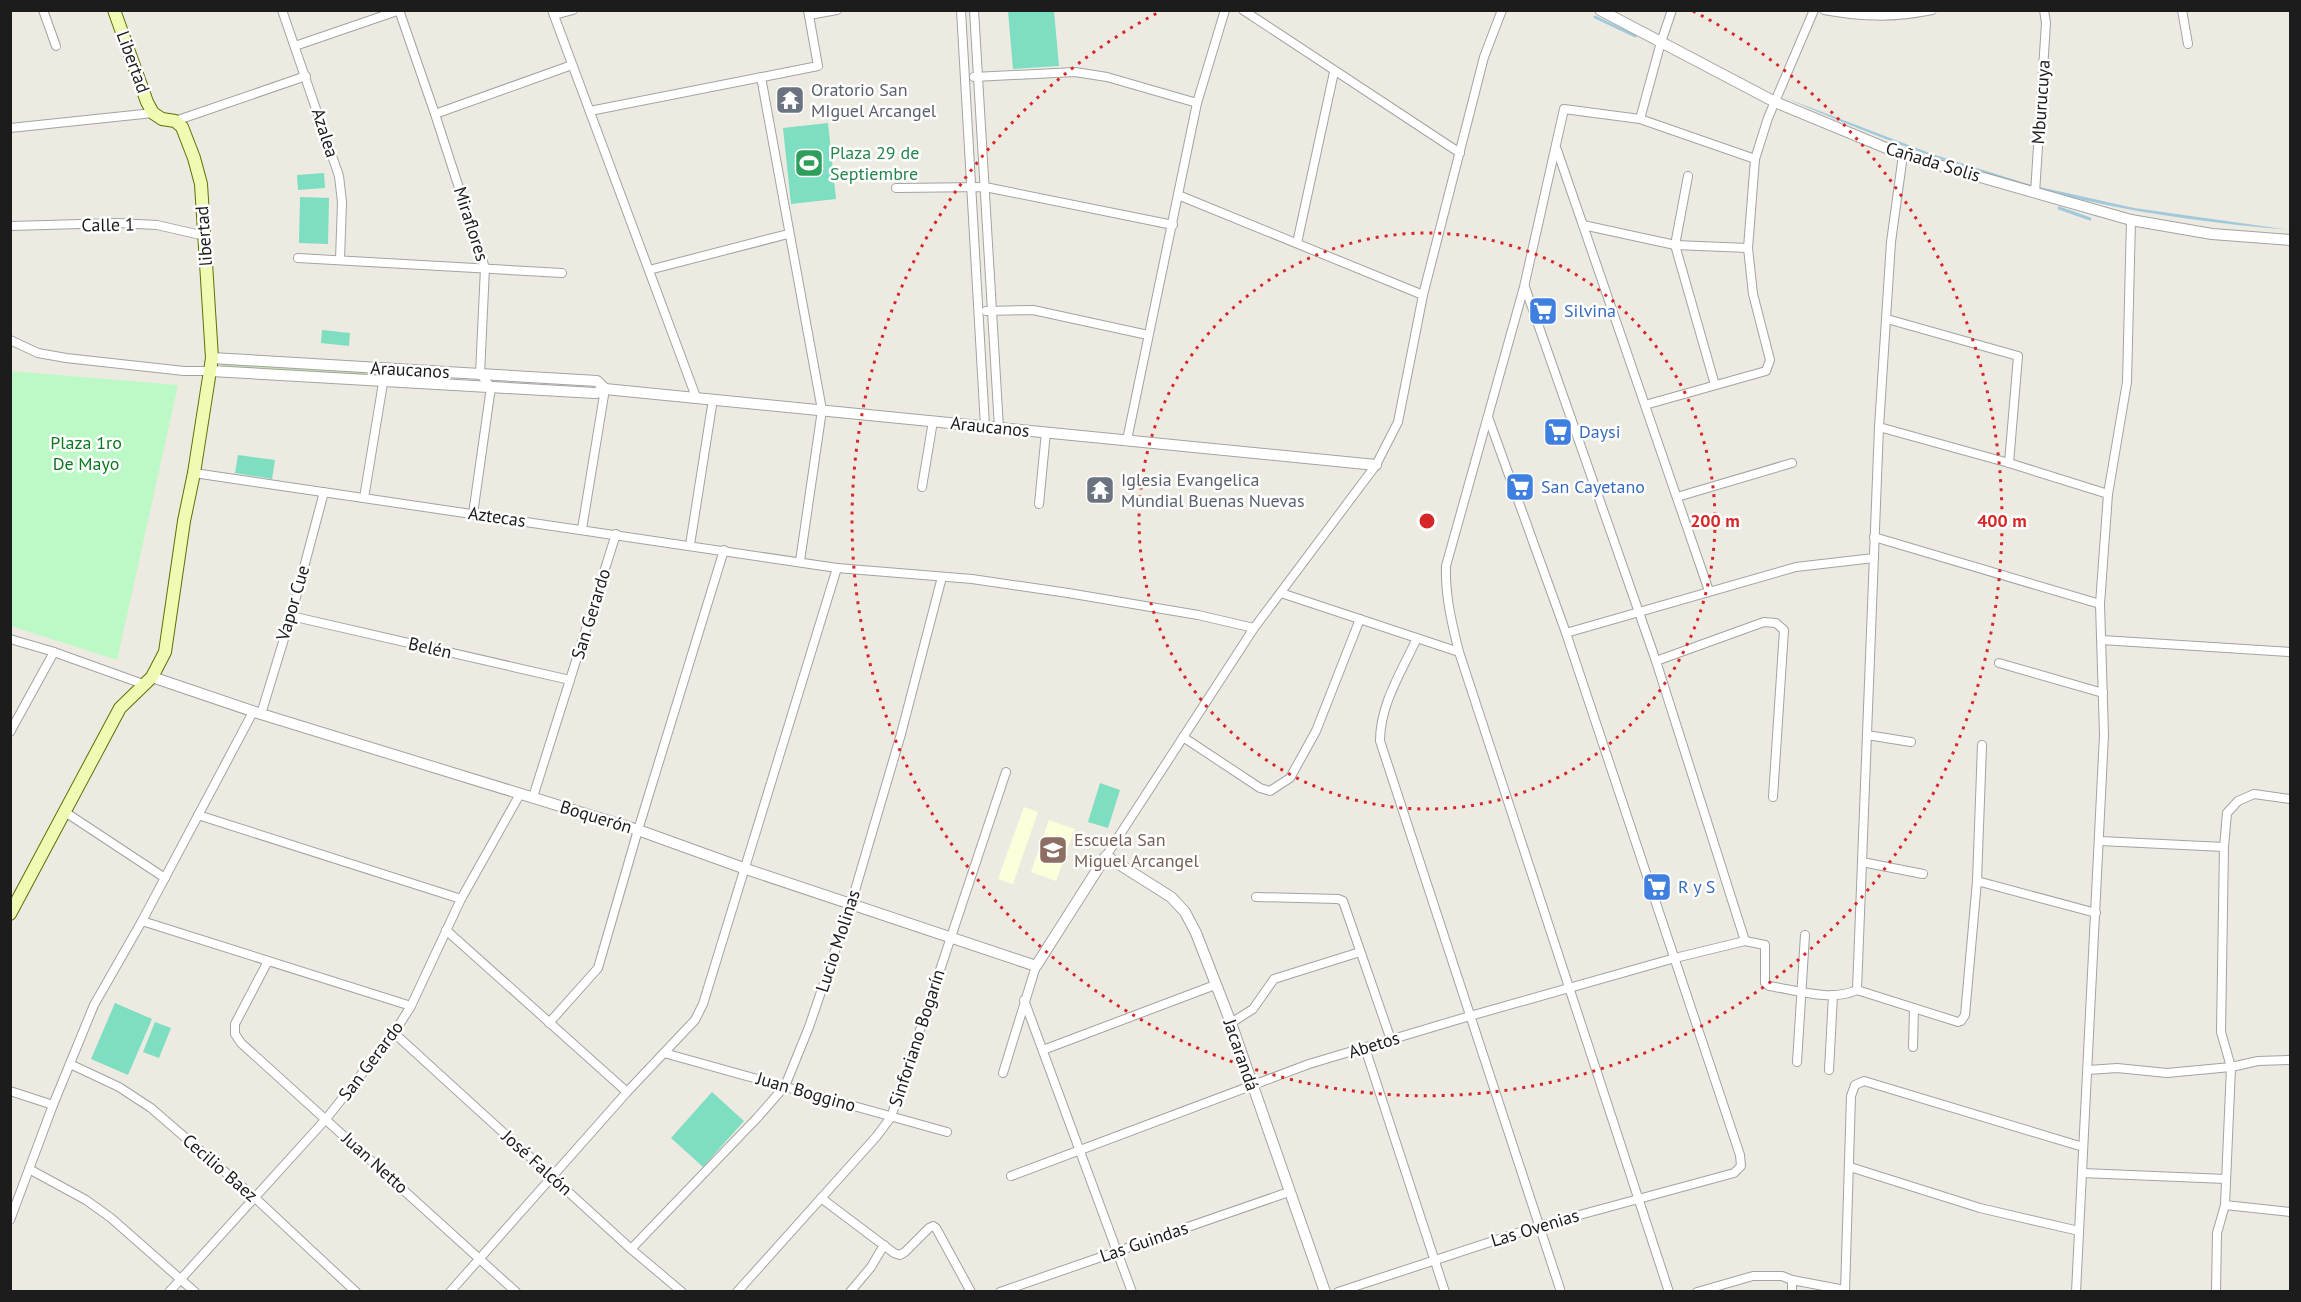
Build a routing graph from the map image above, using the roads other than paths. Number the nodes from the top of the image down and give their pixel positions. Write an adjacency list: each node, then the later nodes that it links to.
1 (43, 10): 23 (street)
2 (114, 10): 34 (main road, Libertad)
3 (282, 10): 24 (street, Azalea)
4 (573, 10): 19 (street)
5 (837, 10): 20 (street)
6 (961, 10): 30 (street)
7 (974, 10): 29 (street)
8 (1225, 10): 32 (street)
9 (1243, 10): 26 (street)
10 (1502, 10): 40 (street)
11 (1600, 10): 21 (street, Cañada Solis)
12 (1672, 10): 21 (street)
13 (1814, 10): 31 (street)
14 (1824, 10): 15 (street)
15 (1932, 10)
16 (2044, 10): 47 (street, Mburucuya)
17 (2182, 10): 22 (street)
18 (399, 11): 24 (street); 35 (street, Miraflores)
19 (553, 13): 25 (street)
20 (809, 13): 28 (street)
21 (1661, 42): 31 (street, Cañada Solis); 36 (street)
22 (2188, 44)
23 (56, 46)
24 (295, 46): 27 (street, Azalea)
25 (573, 65): 33 (street); 35 (street)
26 (1334, 72): 40 (street); 56 (street)
27 (306, 76): 37 (street); 60 (street, Azalea)
28 (760, 77): 33 (street); 53 (street)
29 (978, 77): 30 (street); 32 (street); 45 (street)
30 (965, 78): 44 (street)
31 (1775, 102): 41 (street, Cañada Solis); 42 (street)
32 (1197, 103): 48 (street)
33 (590, 111): 62 (street)
34 (153, 113): 37 (main road); 38 (street)
35 (435, 114): 61 (street, Miraflores)
36 (1640, 119): 39 (street); 42 (street)
37 (175, 121): 54 (main road, libertad)
38 (10, 128)
39 (1557, 150): 51 (street); 64 (street)
40 (1460, 153): 65 (street)
41 (1903, 154): 47 (street, Cañada Solis); 68 (street)
42 (1755, 159): 58 (street)
43 (1688, 176): 57 (street)
44 (971, 185): 45 (street); 46 (street); 67 (street)
45 (985, 187): 50 (street); 66 (street)
46 (896, 188)
47 (2035, 193): 49 (street, Cañada Solis)
48 (1178, 195): 50 (street); 56 (street)
49 (2131, 220): 55 (street, Cañada Solis); 95 (street)
50 (1173, 225): 69 (street)
51 (1583, 225): 57 (street); 80 (street)
52 (10, 226): 54 (street, Calle 1)
53 (788, 234): 62 (street); 81 (street)
54 (205, 236): 71 (main road, libertad)
55 (2290, 240)
56 (1297, 243): 65 (street)
57 (1675, 245): 58 (street); 75 (street)
58 (1748, 248): 75 (street)
59 (298, 258): 60 (street)
60 (340, 260): 61 (street)
61 (485, 268): 63 (street); 74 (street, Miraflores)
62 (649, 270): 78 (street)
63 (562, 273)
64 (1524, 287): 82 (street); 112 (street)
65 (1423, 295): 91 (street)
66 (992, 310): 67 (street); 69 (street); 86 (street)
67 (978, 312): 84 (street)
68 (1887, 319): 85 (street); 90 (street)
69 (1149, 335): 88 (street)
70 (10, 340): 72 (street)
71 (212, 358): 72 (main road, libertad); 73 (street, Araucanos)
72 (211, 371): 73 (street, Araucanos); 92 (main road, libertad)
73 (384, 374): 74 (street, Araucanos); 76 (street, Araucanos); 97 (street)
74 (480, 374): 76 (street); 77 (street, Araucanos)
75 (1715, 385): 80 (street)
76 (491, 387): 77 (street, Araucanos); 99 (street)
77 (604, 388): 78 (street, Araucanos); 100 (street)
78 (696, 397): 79 (street, Araucanos)
79 (713, 399): 81 (street, Araucanos); 103 (street)
80 (1645, 405): 96 (street)
81 (822, 410): 83 (street, Araucanos); 106 (street)
82 (1488, 417): 116 (street); 121 (street)
83 (933, 421): 84 (street, Araucanos); 93 (street)
84 (985, 426): 86 (street, Araucanos)
85 (1879, 427): 90 (street); 102 (street)
86 (999, 428): 87 (street, Araucanos)
87 (1046, 432): 88 (street, Araucanos); 98 (street)
88 (1127, 440): 91 (street, Araucanos)
89 (1792, 463): 96 (street)
90 (2009, 463): 95 (street)
91 (1376, 465): 110 (street)
92 (194, 473): 94 (street, Aztecas); 126 (main road, libertad)
93 (922, 487)
94 (324, 492): 97 (street, Aztecas); 113 (street, Vapor Cue)
95 (2108, 494): 111 (street)
96 (1677, 497): 109 (street)
97 (364, 498): 99 (street, Aztecas)
98 (1039, 504)
99 (473, 514): 100 (street, Aztecas)
100 (582, 529): 101 (street, Aztecas)
101 (616, 534): 103 (street, Aztecas); 125 (street, San Gerardo)
102 (1874, 537): 105 (street); 111 (street)
103 (690, 545): 104 (street, Aztecas)
104 (724, 550): 106 (street, Aztecas); 141 (street)
105 (1874, 558): 109 (street); 130 (street)
106 (800, 561): 107 (street, Aztecas)
107 (837, 568): 108 (street, Aztecas); 146 (street)
108 (942, 577): 115 (street, Aztecas); 152 (street, Lucio Molinas)
109 (1709, 591): 112 (street)
110 (1281, 593): 114 (street); 115 (street)
111 (2100, 604): 119 (street)
112 (1638, 610): 116 (street); 123 (street)
113 (291, 616): 125 (street, Belén); 128 (street, Vapor Cue)
114 (1360, 619): 117 (street); 131 (street)
115 (1254, 628): 131 (street)
116 (1566, 633): 161 (street)
117 (1417, 638): 121 (street); 172 (street)
118 (10, 639): 120 (street)
119 (2102, 640): 122 (street); 127 (street)
120 (54, 652): 126 (street); 129 (street)
121 (1459, 652): 165 (street)
122 (2290, 652)
123 (1656, 661): 137 (street); 159 (street)
124 (1999, 663): 127 (street)
125 (570, 680): 136 (street, San Gerardo)
126 (148, 681): 128 (street, Boquerón); 139 (main road, libertad)
127 (2103, 693): 142 (street)
128 (257, 713): 135 (street, Boquerón); 140 (street, Vapor Cue)
129 (10, 732)
130 (1867, 735): 132 (street); 145 (street)
131 (1183, 737): 144 (street)
132 (1911, 742)
133 (1982, 745): 149 (street)
134 (1006, 772): 158 (street, Sinforiano Bogarín)
135 (520, 794): 136 (street, Boquerón); 151 (street, San Gerardo)
136 (533, 797): 141 (street, Boquerón)
137 (1773, 797)
138 (2290, 799): 143 (street)
139 (65, 812): 148 (street); 154 (main road, libertad)
140 (198, 815): 148 (street, Vapor Cue); 151 (street)
141 (638, 830): 146 (street, Boquerón); 173 (street)
142 (2100, 841): 143 (street); 153 (street)
143 (2224, 847): 184 (street)
144 (1106, 856): 163 (street); 164 (street, Jacarandá)
145 (1862, 862): 147 (street); 166 (street)
146 (746, 868): 152 (street, Boquerón); 180 (street)
147 (1923, 874)
148 (165, 878): 155 (street, Vapor Cue)
149 (1977, 881): 153 (street); 171 (street)
150 (1256, 897): 160 (street)
151 (461, 899): 156 (street, San Gerardo)
152 (851, 904): 158 (street, Boquerón); 188 (street, Lucio Molinas)
153 (2096, 913): 186 (street)
154 (10, 914)
155 (142, 921): 162 (street); 183 (street, Vapor Cue)
156 (446, 930): 170 (street, San Gerardo); 173 (street)
157 (1805, 935): 167 (street)
158 (950, 937): 163 (street, Boquerón); 193 (street, Sinforiano Bogarín)
159 (1745, 941): 161 (street, Abetos); 167 (street)
160 (1360, 951): 174 (street); 176 (street)
161 (1675, 958): 165 (street, Abetos); 207 (street, Las Ovenias)
162 (268, 961): 170 (street); 194 (street, Juan Netto)
163 (1036, 966): 169 (street)
164 (1215, 985): 174 (street, Jacarandá); 179 (street)
165 (1569, 988): 172 (street, Abetos); 207 (street)
166 (1857, 990): 168 (street); 171 (street)
167 (1801, 991): 168 (street); 182 (street)
168 (1833, 995): 185 (street)
169 (1024, 1000): 179 (street); 187 (street)
170 (411, 1006): 175 (street, San Gerardo)
171 (1914, 1008): 177 (street)
172 (1470, 1016): 176 (street, Abetos); 211 (street)
173 (549, 1023): 191 (street)
174 (1231, 1023): 189 (street, Jacarandá)
175 (394, 1033): 194 (street, San Gerardo); 202 (street, José Falcón)
176 (1391, 1040): 178 (street, Abetos)
177 (1913, 1047)
178 (1365, 1048): 189 (street, Abetos); 217 (street)
179 (1043, 1050): 197 (street)
180 (664, 1053): 188 (street, Juan Boggino); 191 (street)
181 (2290, 1060): 184 (street)
182 (1797, 1062)
183 (70, 1064): 192 (street, Vapor Cue); 205 (street, Cecilio Baez)
184 (2231, 1067): 186 (street); 203 (street)
185 (1829, 1070)
186 (2088, 1070): 196 (street)
187 (1003, 1073)
188 (785, 1086): 193 (street, Juan Boggino); 214 (street, Lucio Molinas)
189 (1252, 1087): 197 (street, Abetos); 204 (street, Jacarandá)
190 (10, 1091): 192 (street)
191 (627, 1092): 202 (street)
192 (53, 1105): 199 (street, Vapor Cue)
193 (891, 1117): 195 (street, Juan Boggino); 206 (street, Sinforiano Bogarín)
194 (326, 1119): 205 (street, San Gerardo); 216 (street, Juan Netto)
195 (947, 1132)
196 (2084, 1147): 198 (street); 200 (street)
197 (1078, 1149): 201 (street, Abetos); 215 (street)
198 (1850, 1167): 212 (street); 220 (street)
199 (29, 1169): 210 (street, Vapor Cue); 218 (street)
200 (2082, 1173): 203 (street); 212 (street)
201 (1011, 1176)
202 (553, 1178): 214 (street, José Falcón); 216 (street)
203 (2226, 1179): 208 (street)
204 (1289, 1192): 215 (street, Las Guindas); 232 (street, Jacarandá)
205 (254, 1197): 218 (street, San Gerardo); 223 (street, Cecilio Baez)
206 (821, 1198): 213 (street); 227 (street, Sinforiano Bogarín)
207 (1638, 1199): 211 (street, Las Ovenias); 236 (street)
208 (2225, 1205): 209 (street); 240 (street)
209 (2290, 1212)
210 (10, 1220)
211 (1539, 1226): 217 (street, Las Ovenias); 235 (street)
212 (2079, 1231): 239 (street)
213 (884, 1245): 228 (street); 229 (street)
214 (631, 1249): 226 (street, José Falcón)
215 (1118, 1252): 230 (street, Las Guindas); 231 (street)
216 (479, 1259): 224 (street); 225 (street, Juan Netto)
217 (1435, 1259): 233 (street, Las Ovenias); 234 (street)
218 (180, 1279): 221 (street, San Gerardo); 222 (street)
219 (1792, 1280): 220 (street); 237 (street); 238 (street)
220 (1845, 1291)
221 (169, 1292)
222 (195, 1292)
223 (356, 1292)
224 (450, 1292)
225 (516, 1292)
226 (682, 1292)
227 (737, 1292)
228 (850, 1292)
229 (971, 1292)
230 (1000, 1292)
231 (1132, 1292)
232 (1325, 1292)
233 (1338, 1292)
234 (1445, 1292)
235 (1561, 1292)
236 (1669, 1292)
237 (1697, 1292)
238 (1792, 1292)
239 (2076, 1292)
240 (2216, 1292)

